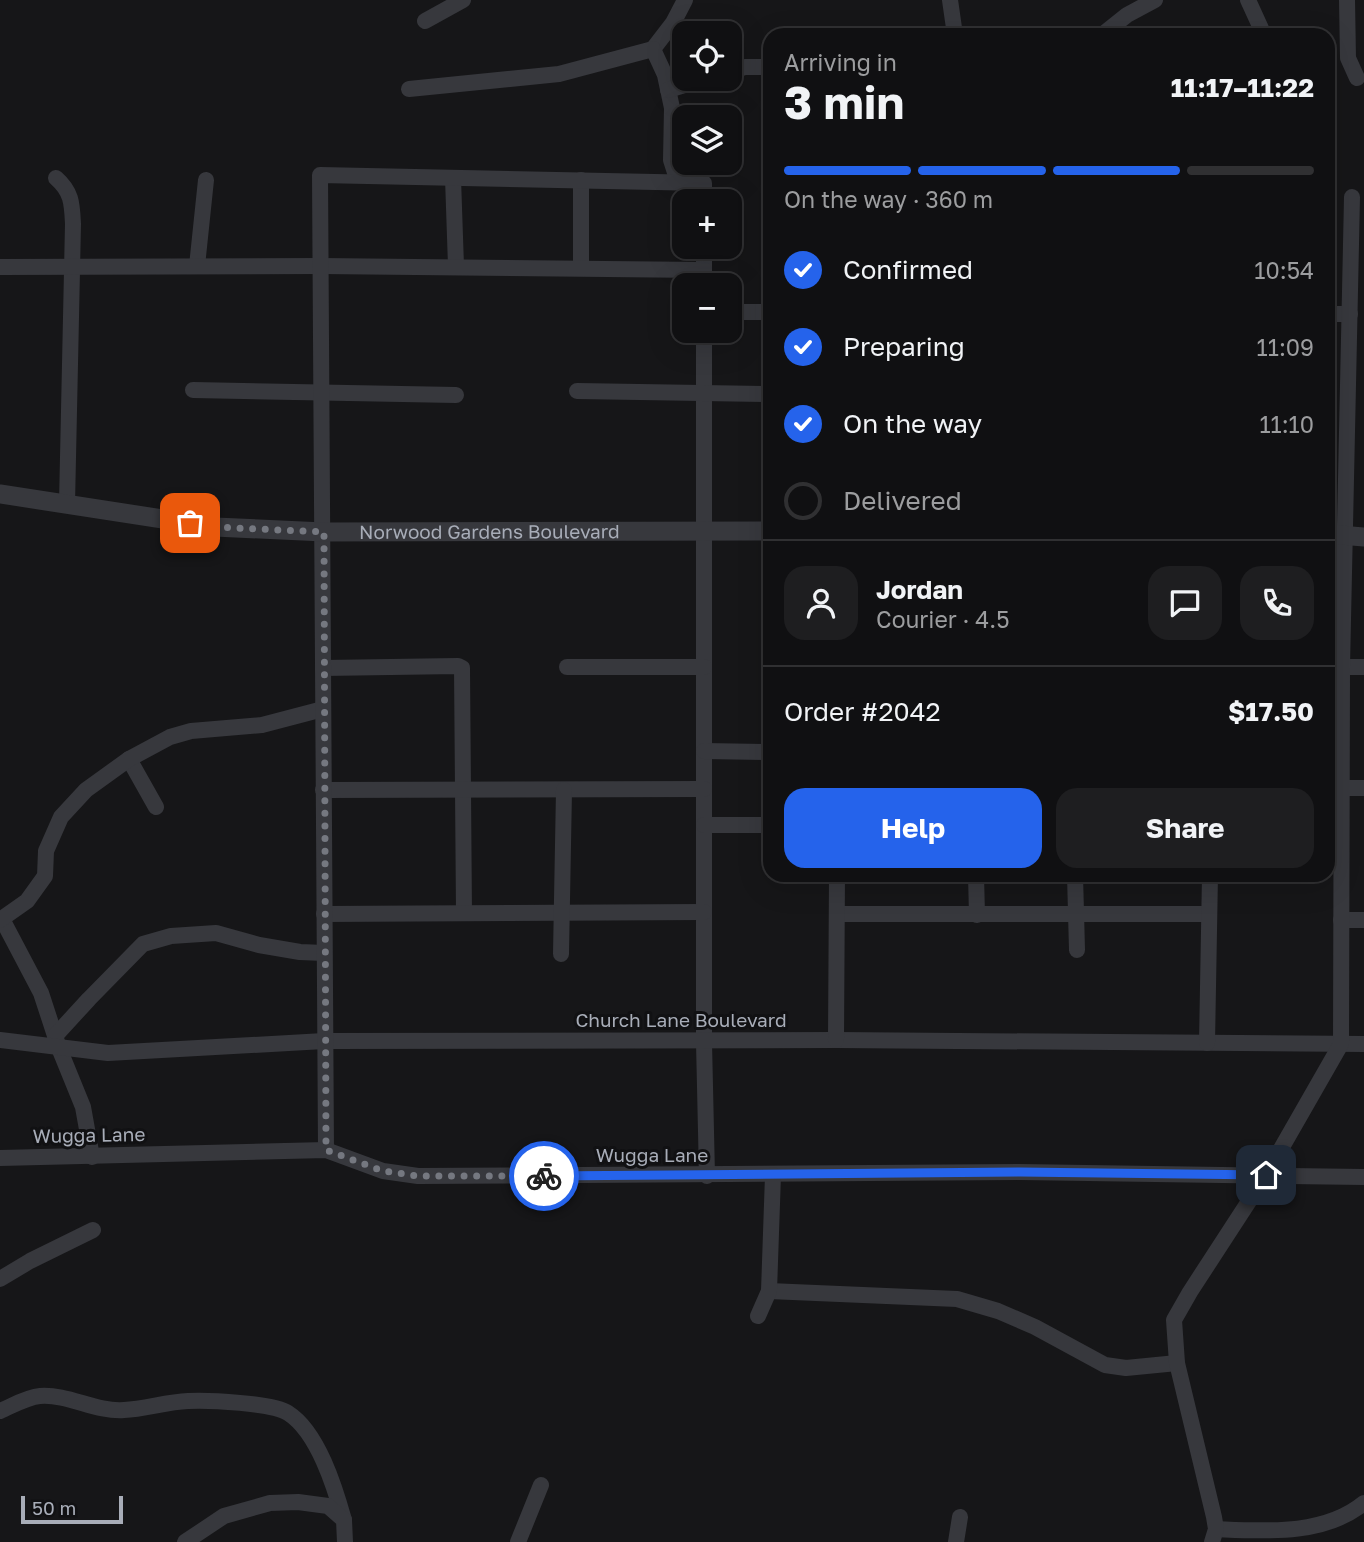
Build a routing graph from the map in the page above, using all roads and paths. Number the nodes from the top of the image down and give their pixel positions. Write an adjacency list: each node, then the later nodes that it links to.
1 (463, 0): 7 (street)
2 (685, 0): 11 (street)
3 (950, 0): 8 (street)
4 (1155, 0): 9 (street)
5 (1248, 0): 10 (street)
6 (1347, 0): 14 (street)
7 (425, 21)
8 (954, 28)
9 (1110, 28)
10 (1261, 28)
11 (653, 49): 15 (street); 17 (street)
12 (763, 67): 13 (street)
13 (742, 68)
14 (1357, 78)
15 (409, 89)
16 (672, 89): 17 (street)
17 (668, 90): 22 (street)
18 (56, 178): 29 (street)
19 (453, 178): 21 (street); 26 (street); 27 (street)
20 (206, 180): 25 (street)
21 (581, 180): 22 (street); 30 (street)
22 (678, 182): 23 (street)
23 (704, 189)
24 (1352, 197): 31 (street)
25 (197, 266): 26 (street); 29 (street)
26 (321, 266): 27 (street); 41 (street)
27 (456, 266): 30 (street)
28 (0, 267): 29 (street)
29 (72, 268): 46 (street)
30 (581, 268): 32 (street)
31 (1357, 270): 36 (street)
32 (672, 275)
33 (742, 312): 34 (street)
34 (763, 312)
35 (1335, 314): 36 (street)
36 (1350, 314): 44 (street)
37 (704, 343): 40 (street)
38 (193, 390): 41 (street)
39 (577, 391): 40 (street)
40 (704, 393): 42 (street); 47 (street)
41 (321, 394): 43 (street); 49 (street)
42 (763, 394)
43 (456, 395)
44 (1356, 401): 50 (street)
45 (0, 494): 46 (street, Norwood Gardens Boulevard)
46 (67, 504): 49 (street, Norwood Gardens Boulevard)
47 (704, 531): 48 (street, Norwood Gardens Boulevard); 49 (street, Norwood Gardens Boulevard); 53 (street)
48 (763, 531)
49 (324, 532): 51 (street)
50 (1346, 535): 54 (street)
51 (323, 667): 56 (street); 65 (street)
52 (567, 667): 53 (street)
53 (704, 667): 57 (street)
54 (1335, 667): 55 (street); 58 (street)
55 (1364, 667)
56 (323, 709): 60 (street); 64 (street)
57 (704, 751): 59 (street); 63 (street)
58 (1335, 751): 61 (street)
59 (763, 752)
60 (129, 759): 67 (street); 82 (street)
61 (1342, 788): 62 (street); 83 (street)
62 (1364, 788)
63 (704, 789): 66 (street); 68 (street)
64 (323, 790): 65 (street); 77 (street)
65 (465, 790): 66 (street); 75 (street)
66 (564, 790): 76 (street)
67 (156, 807)
68 (704, 825): 69 (street); 74 (street)
69 (763, 825)
70 (837, 882): 78 (street)
71 (976, 882): 81 (street)
72 (1075, 882): 79 (street)
73 (1210, 882): 80 (street)
74 (704, 912): 76 (street); 92 (street)
75 (464, 913): 76 (street); 77 (street)
76 (562, 913): 87 (street)
77 (324, 914): 86 (street)
78 (838, 914): 81 (street); 89 (street)
79 (1075, 914): 80 (street); 81 (street); 85 (street)
80 (1209, 914): 93 (street)
81 (977, 915)
82 (1, 919): 91 (street)
83 (1341, 920): 84 (street); 94 (street)
84 (1364, 920)
85 (1077, 950)
86 (324, 953): 90 (street); 91 (street)
87 (561, 954)
88 (0, 1040): 91 (street, Church Lane Boulevard)
89 (836, 1040): 92 (street, Church Lane Boulevard); 93 (street, Church Lane Boulevard)
90 (324, 1041): 91 (street, Church Lane Boulevard); 92 (street, Church Lane Boulevard); 96 (street)
91 (57, 1042): 97 (street)
92 (704, 1042): 101 (street)
93 (1207, 1043): 94 (street, Church Lane Boulevard)
94 (1341, 1044): 95 (street, Church Lane Boulevard); 100 (street)
95 (1364, 1044)
96 (326, 1150): 97 (street, Wugga Lane); 101 (street, Wugga Lane)
97 (92, 1157): 98 (street, Wugga Lane)
98 (0, 1158)
99 (773, 1175): 100 (street, Wugga Lane); 101 (street, Wugga Lane); 105 (street)
100 (1266, 1175): 102 (street, Wugga Lane); 107 (street)
101 (707, 1176)
102 (1364, 1177)
103 (93, 1230): 104 (street)
104 (0, 1279)
105 (769, 1291): 106 (street); 107 (street)
106 (758, 1316)
107 (1177, 1363): 113 (street)
108 (0, 1411): 112 (street)
109 (541, 1485): 116 (street)
110 (1364, 1503): 113 (street)
111 (960, 1517): 117 (street)
112 (344, 1520): 114 (street); 115 (street)
113 (1214, 1535)
114 (185, 1542)
115 (345, 1542)
116 (518, 1542)
117 (956, 1542)

